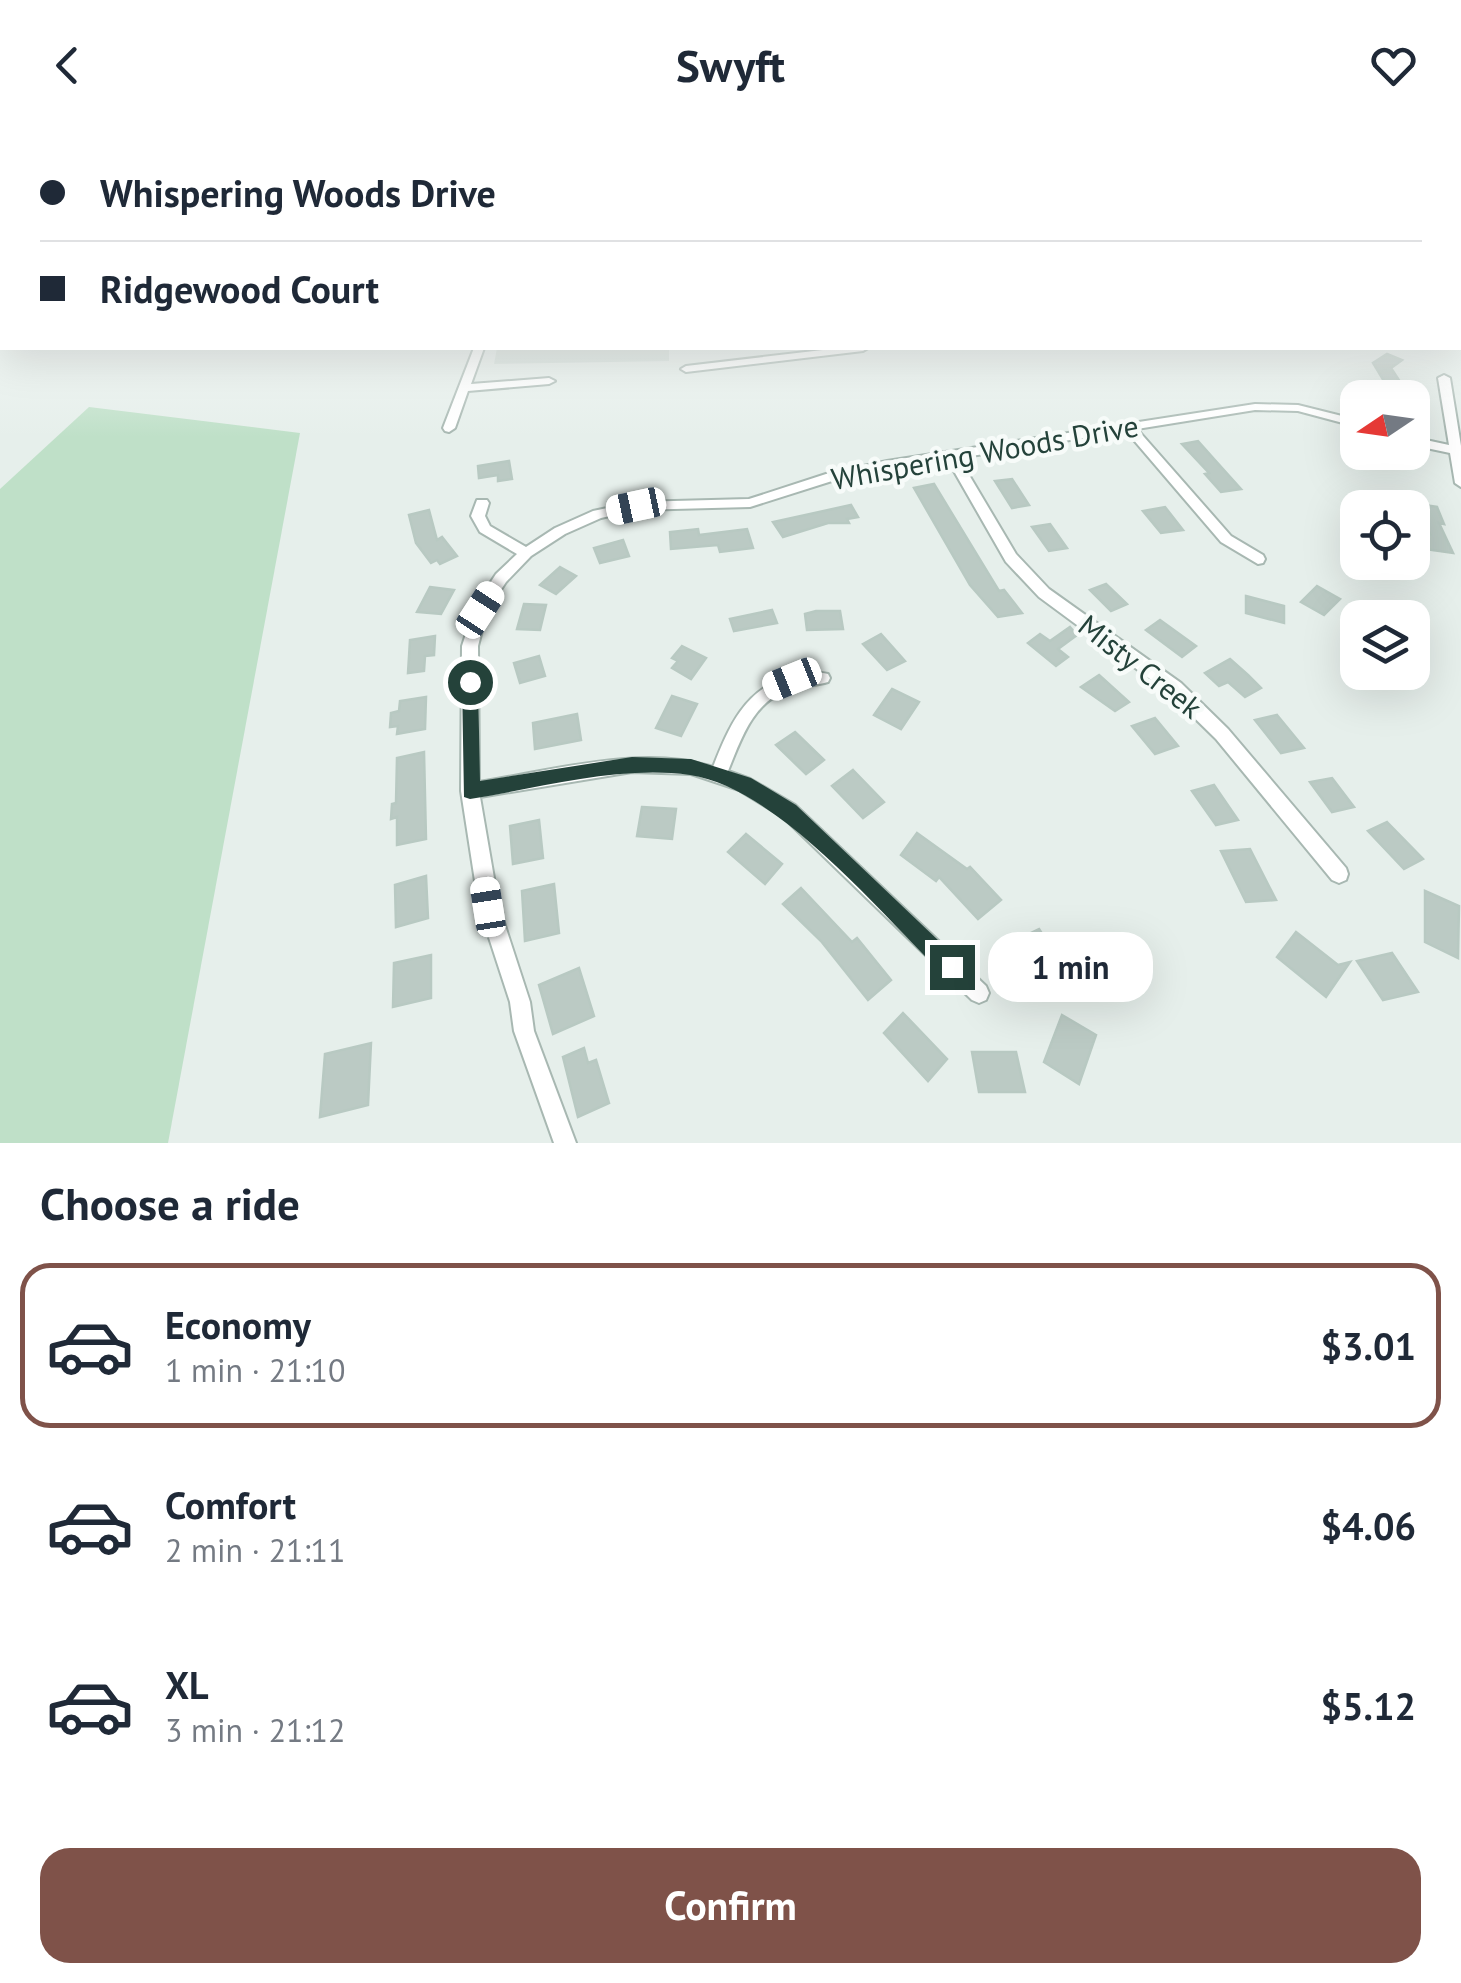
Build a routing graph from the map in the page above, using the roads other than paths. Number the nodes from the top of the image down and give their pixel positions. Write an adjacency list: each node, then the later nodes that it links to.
1 (478, 350): 6 (street)
2 (847, 350): 3 (street)
3 (686, 369)
4 (1444, 378): 11 (street)
5 (548, 381): 6 (street)
6 (466, 388): 8 (street)
7 (1340, 419): 9 (street, Whispering Woods Drive)
8 (449, 428)
9 (1130, 428): 12 (street, Whispering Woods Drive); 16 (street)
10 (1430, 445): 11 (street)
11 (1458, 451): 13 (street)
12 (951, 455): 15 (street, Whispering Woods Drive); 20 (street, Misty Creek)
13 (1461, 484)
14 (482, 503): 15 (street)
15 (526, 554): 19 (street, Whispering Woods Drive)
16 (1258, 559)
17 (822, 678): 18 (street)
18 (718, 776): 19 (street); 21 (street)
19 (470, 791): 22 (street, Whispering Woods Drive)
20 (1339, 874)
21 (979, 993)
22 (565, 1143)

